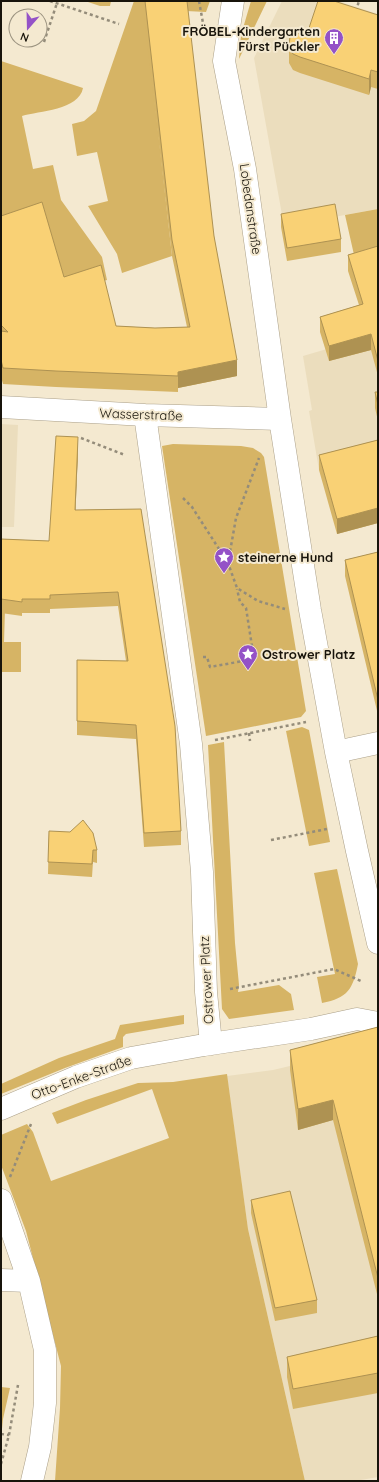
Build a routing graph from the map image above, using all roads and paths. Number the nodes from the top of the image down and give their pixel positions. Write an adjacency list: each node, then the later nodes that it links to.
1 (50, 1): 5 (path)
2 (199, 1): 9 (path)
3 (233, 1): 12 (street, Lobedanstraße)
4 (359, 1): 6 (path)
5 (57, 3): 7 (path); 8 (path)
6 (355, 13)
7 (119, 24)
8 (48, 30)
9 (204, 30)
10 (1, 407): 11 (street, Wasserstraße)
11 (145, 415): 12 (street, Wasserstraße); 15 (street, Ostrower Platz)
12 (280, 419): 21 (street)
13 (79, 438): 15 (path)
14 (261, 453): 17 (path)
15 (152, 468): 20 (street, Ostrower Platz)
16 (183, 497): 17 (path)
17 (228, 563): 18 (path)
18 (237, 588): 19 (path); 20 (path)
19 (289, 610)
20 (179, 661): 25 (street, Ostrower Platz)
21 (330, 717): 22 (path); 26 (street)
22 (249, 733): 23 (path); 25 (path)
23 (250, 741)
24 (378, 743): 26 (street)
25 (191, 744): 29 (street, Ostrower Platz)
26 (336, 752): 27 (street)
27 (378, 943)
28 (363, 982): 29 (path)
29 (206, 992): 31 (street, Ostrower Platz)
30 (378, 1023): 31 (street)
31 (211, 1044): 32 (street, Otto-Enke-Straße)
32 (1, 1109)
33 (33, 1119): 34 (path)
34 (4, 1192): 36 (street)
35 (1, 1280): 36 (street)
36 (29, 1281): 41 (street)
37 (19, 1380): 39 (path)
38 (1, 1434): 39 (path)
39 (9, 1435): 40 (path)
40 (1, 1464)
41 (32, 1481)

